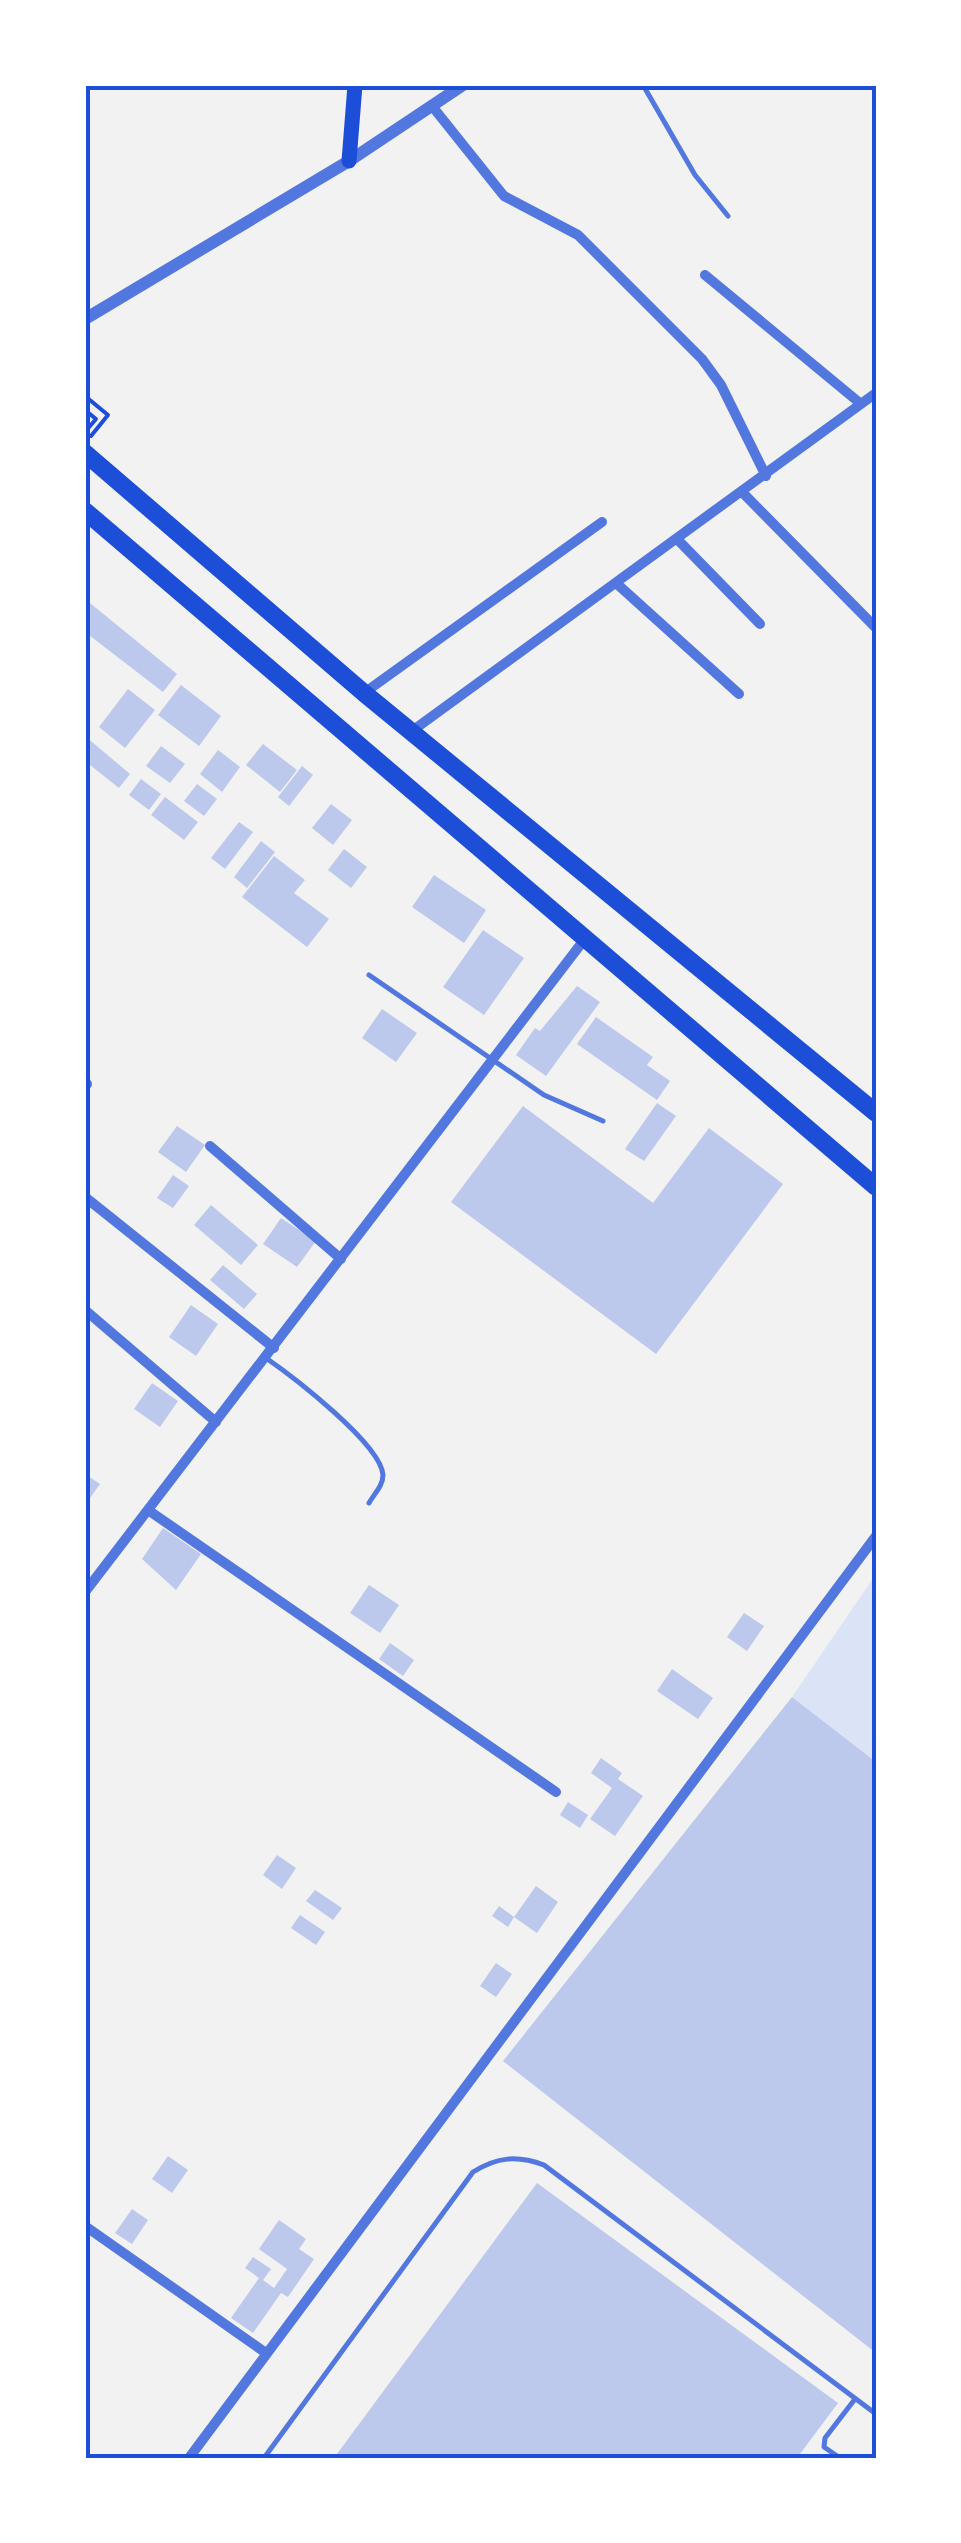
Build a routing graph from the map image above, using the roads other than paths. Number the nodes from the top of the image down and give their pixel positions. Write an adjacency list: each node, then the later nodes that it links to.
1 (354, 85): 5 (main road)
2 (463, 85): 4 (street)
3 (642, 85): 6 (lane)
4 (432, 106): 5 (street); 12 (street)
5 (349, 161): 8 (street)
6 (728, 216)
7 (704, 275): 10 (street)
8 (85, 319)
9 (876, 392): 10 (street)
10 (861, 404): 12 (street)
11 (85, 453): 20 (main road)
12 (766, 476): 13 (street)
13 (743, 493): 16 (street); 19 (street)
14 (85, 511): 23 (main road)
15 (602, 522): 20 (street)
16 (678, 540): 17 (street); 18 (street)
17 (616, 583): 21 (street); 22 (street)
18 (760, 624)
19 (876, 628)
20 (364, 693): 22 (main road)
21 (739, 694)
22 (412, 731): 26 (main road)
23 (584, 940): 25 (street); 29 (main road)
24 (369, 975): 25 (lane)
25 (492, 1062): 27 (lane); 31 (street)
26 (876, 1114)
27 (602, 1121)
28 (210, 1146): 31 (street)
29 (876, 1187)
30 (85, 1197): 33 (street)
31 (341, 1258): 33 (street)
32 (85, 1310): 35 (street)
33 (274, 1348): 34 (street)
34 (266, 1358): 35 (street); 36 (lane)
35 (216, 1422): 37 (street)
36 (369, 1503)
37 (148, 1510): 39 (street); 40 (street)
38 (876, 1536): 42 (street)
39 (85, 1592)
40 (556, 1792)
41 (85, 2226): 42 (street)
42 (266, 2354): 45 (street)
43 (855, 2399): 44 (lane); 46 (lane); 47 (lane)
44 (876, 2414)
45 (189, 2458)
46 (264, 2458)
47 (840, 2458)

